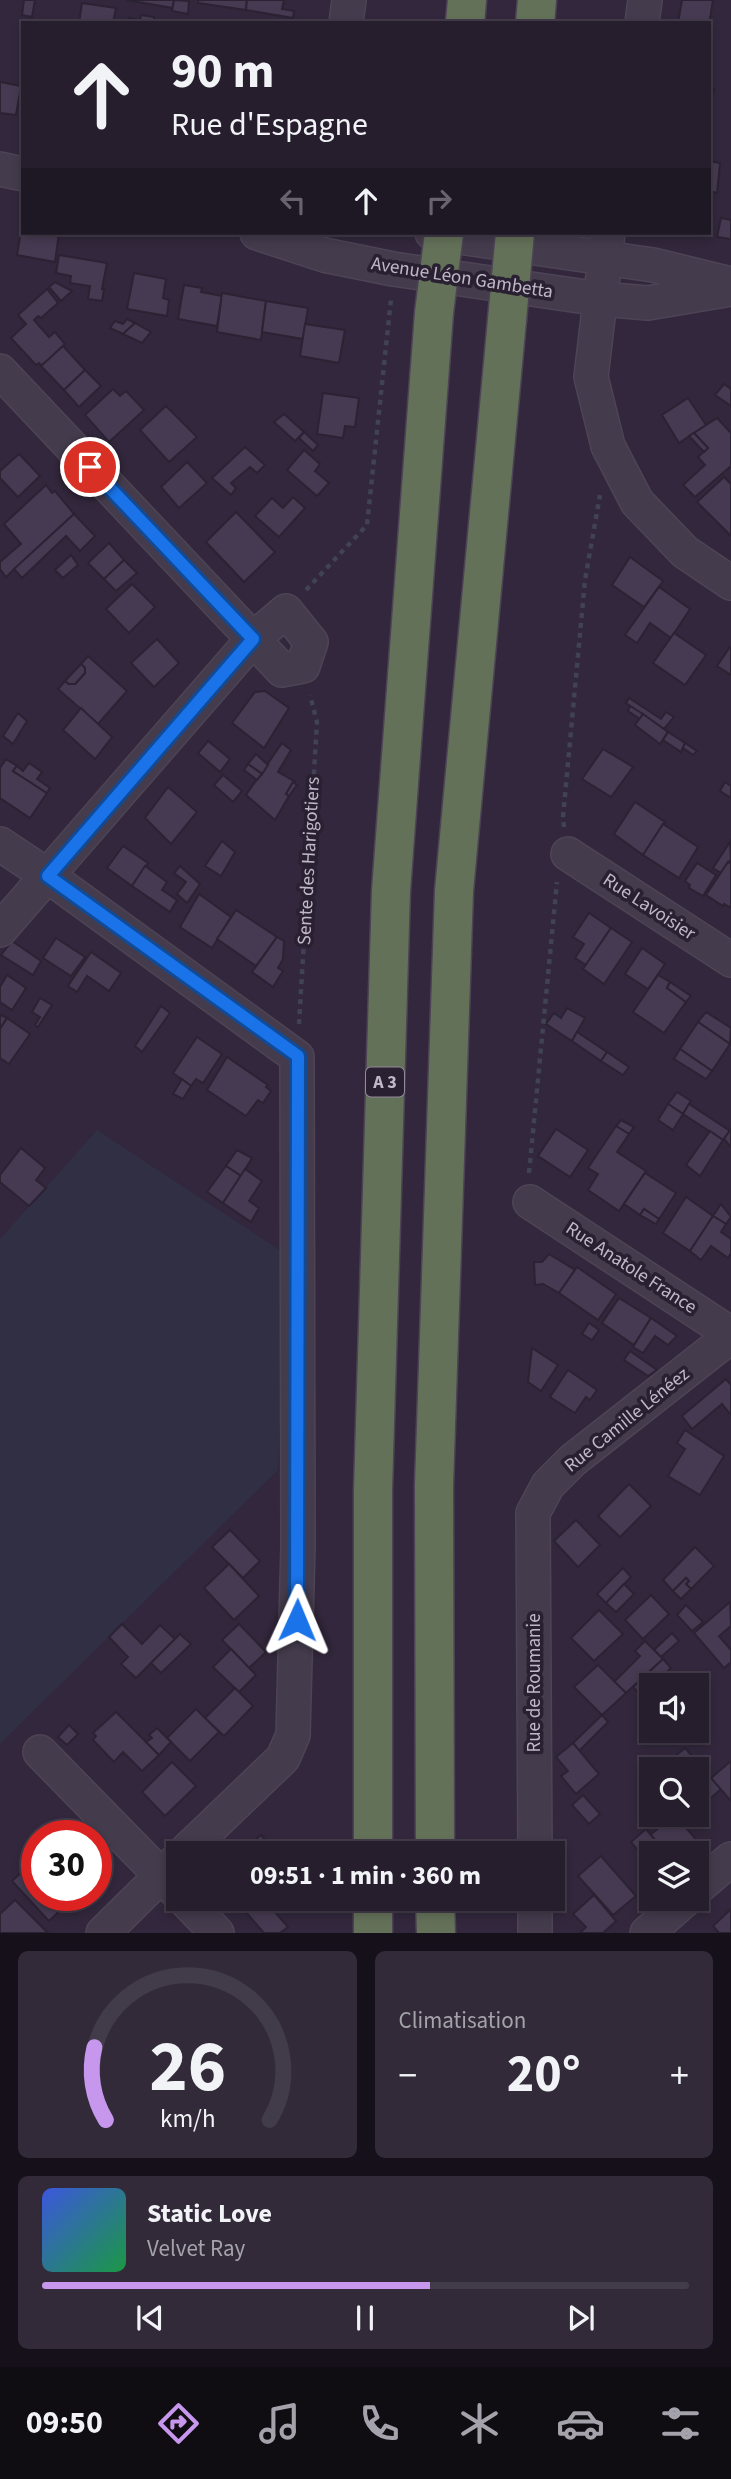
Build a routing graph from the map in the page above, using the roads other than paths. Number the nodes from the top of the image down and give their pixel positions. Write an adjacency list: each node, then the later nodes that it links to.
1 (348, 0): 5 (street)
2 (467, 0): 6 (highway)
3 (537, 0): 7 (highway)
4 (645, 0): 8 (street)
5 (346, 21)
6 (465, 21)
7 (535, 21)
8 (642, 21)
9 (0, 169): 10 (street)
10 (21, 174)
11 (270, 235): 15 (street, Avenue Léon Gambetta)
12 (444, 235): 32 (highway, A 3, bridge)
13 (461, 235): 16 (street, Avenue Léon Gambetta)
14 (515, 235): 33 (highway, bridge)
15 (326, 244): 18 (street, Avenue Léon Gambetta)
16 (606, 245): 17 (street, Avenue Léon Gambetta); 18 (street)
17 (731, 287): 18 (street, Avenue Léon Gambetta)
18 (600, 299): 20 (street)
19 (0, 371): 21 (street)
20 (731, 583)
21 (253, 639): 21 (street); 24 (street)
22 (0, 844): 24 (street)
23 (568, 853): 26 (street, Rue Lavoisier)
24 (48, 876): 25 (street); 31 (street)
25 (0, 930)
26 (731, 960)
27 (530, 1202): 28 (street, Rue Anatole France)
28 (731, 1335): 29 (street, Rue Camille Lénéez)
29 (533, 1513): 34 (street, Rue de Roumanie)
30 (40, 1752): 36 (street)
31 (204, 1841)
32 (373, 1841)
33 (435, 1841)
34 (534, 1841)
35 (731, 1859): 37 (street)
36 (166, 1861)
37 (709, 1878)
38 (166, 1879): 44 (street)
39 (196, 1911): 45 (street)
40 (373, 1911): 46 (highway)
41 (435, 1911): 47 (highway)
42 (535, 1911): 48 (street)
43 (672, 1911): 49 (street)
44 (103, 1933)
45 (217, 1933)
46 (373, 1933)
47 (436, 1933)
48 (535, 1933)
49 (647, 1933)

